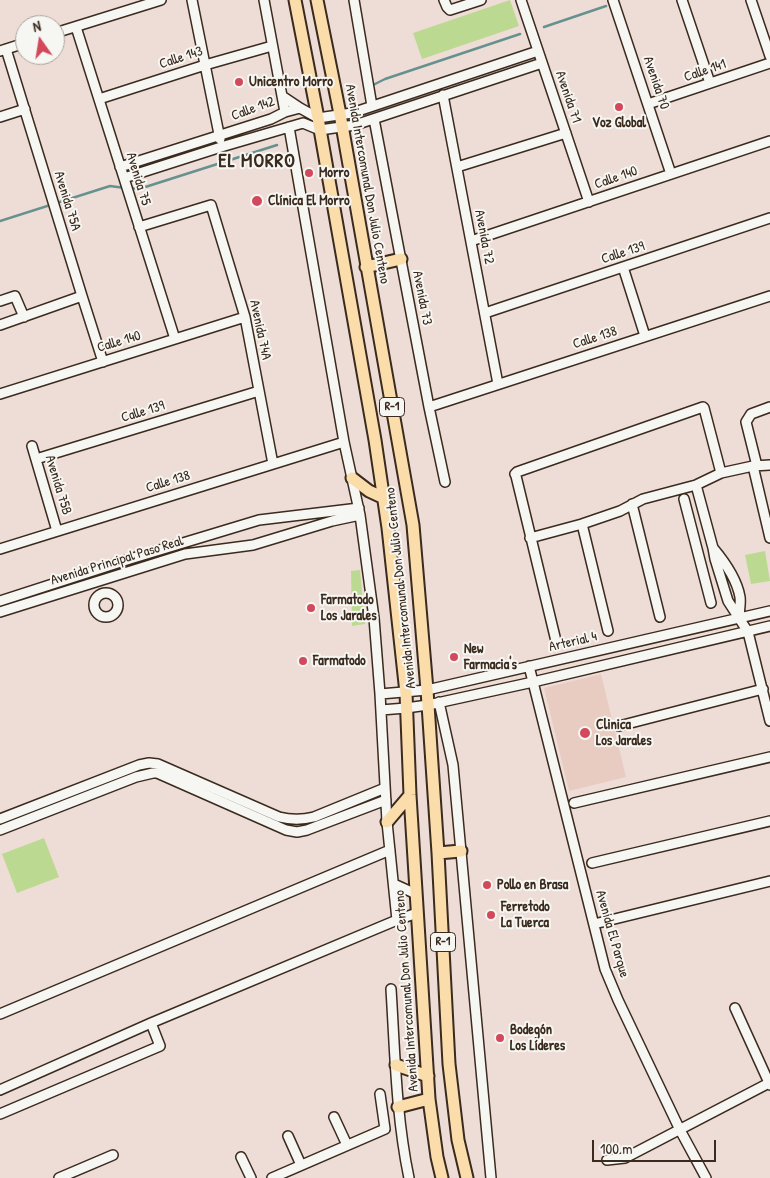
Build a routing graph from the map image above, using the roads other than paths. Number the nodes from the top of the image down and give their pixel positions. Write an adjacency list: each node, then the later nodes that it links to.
1 (160, 0): 13 (street)
2 (192, 0): 22 (street)
3 (264, 0): 16 (street)
4 (295, 0): 34 (main road, Avenida Intercomunal Don Julio Centeno / R-1)
5 (316, 0): 32 (main road, Avenida Intercomunal Don Julio Centeno / R-1)
6 (354, 0): 28 (street, Avenida Intercomunal Don Julio Centeno)
7 (444, 0): 8 (street)
8 (480, 0)
9 (521, 0): 18 (street, Avenida 71)
10 (613, 0): 27 (street, Avenida 70)
11 (682, 0): 23 (street)
12 (751, 0): 19 (street)
13 (76, 27): 14 (street); 26 (street, Avenida 75)
14 (65, 30)
15 (15, 46): 17 (street)
16 (272, 46): 22 (street, Calle 143); 25 (street)
17 (3, 50): 30 (street, Avenida 75A)
18 (538, 51): 20 (street, Avenida 71); 28 (street)
19 (770, 56)
20 (542, 63): 24 (street, Calle 142); 39 (street, Avenida 71)
21 (770, 64): 23 (street, Calle 141)
22 (205, 65): 26 (street, Calle 143); 40 (street)
23 (710, 84): 27 (street, Calle 141)
24 (444, 95): 35 (street, Calle 142); 44 (street, Avenida 72)
25 (282, 96): 29 (street); 31 (street)
26 (99, 99): 43 (street, Avenida 75)
27 (648, 104): 45 (street, Avenida 70)
28 (372, 106): 32 (street)
29 (300, 108): 31 (street, Calle 142); 34 (street)
30 (25, 109): 33 (street); 54 (street, Avenida 75A)
31 (285, 112): 40 (street, Calle 142)
32 (340, 114): 34 (street); 37 (main road, Avenida Intercomunal Don Julio Centeno / R-1)
33 (0, 117)
34 (318, 118): 38 (main road, Avenida Intercomunal Don Julio Centeno / R-1)
35 (374, 118): 37 (street, Calle 142); 51 (street, Avenida 73)
36 (289, 127): 38 (street, Calle 142); 42 (street, Calle 142); 69 (street, Avenida Intercomunal Don Julio Centeno)
37 (342, 127): 38 (street, Calle 142); 52 (main road, Avenida Intercomunal Don Julio Centeno / R-1)
38 (320, 130): 79 (main road, Avenida Intercomunal Don Julio Centeno / R-1)
39 (566, 133): 44 (street); 47 (street, Avenida 71)
40 (219, 136): 42 (street); 43 (street, Calle 142)
41 (770, 141): 45 (street, Calle 140)
42 (221, 147): 46 (street, Calle 142)
43 (120, 167): 46 (street, Avenida 75)
44 (457, 167): 50 (street, Avenida 72)
45 (671, 174): 47 (street, Calle 140)
46 (125, 184): 49 (street, Avenida 75)
47 (589, 202): 50 (street, Calle 140)
48 (770, 218): 53 (street, Calle 139)
49 (139, 227): 59 (street, Avenida 74A); 62 (street, Avenida 75)
50 (471, 242): 57 (street, Avenida 72)
51 (401, 259): 52 (main road); 67 (street, Avenida 73)
52 (366, 267): 108 (main road, Avenida Intercomunal Don Julio Centeno / R-1)
53 (623, 267): 57 (street, Calle 139); 61 (street)
54 (82, 296): 58 (street); 63 (street, Avenida 75A)
55 (770, 296): 61 (street, Calle 138)
56 (0, 301): 58 (street)
57 (485, 313): 64 (street, Avenida 72)
58 (24, 317): 60 (street)
59 (245, 317): 62 (street, Calle 140); 65 (street, Avenida 74A)
60 (0, 325)
61 (645, 336): 64 (street, Calle 138)
62 (175, 339): 63 (street, Calle 140)
63 (103, 362): 66 (street, Calle 140)
64 (498, 384): 67 (street, Calle 138)
65 (259, 391): 71 (street, Calle 139); 72 (street, Avenida 74A)
66 (0, 394)
67 (429, 407): 77 (street, Avenida 73)
68 (770, 407): 74 (street)
69 (344, 442): 72 (street, Calle 138); 76 (street, Avenida Intercomunal Don Julio Centeno)
70 (32, 446): 71 (street, Avenida 75B)
71 (36, 459): 85 (street, Avenida 75B)
72 (273, 464): 85 (street, Calle 138)
73 (770, 465): 74 (street)
74 (755, 466): 75 (street); 89 (street)
75 (721, 473): 78 (street); 88 (street)
76 (352, 478): 79 (main road); 82 (street, Avenida Intercomunal Don Julio Centeno)
77 (445, 482)
78 (696, 485): 81 (street); 84 (street)
79 (384, 498): 109 (main road, Avenida Intercomunal Don Julio Centeno / R-1)
80 (684, 499): 87 (street)
81 (632, 504): 83 (street); 99 (street)
82 (360, 512): 86 (street, Avenida Principal Paso Real); 91 (street, Avenida Principal Paso Real); 110 (street, Avenida Intercomunal Don Julio Centeno)
83 (582, 524): 88 (street); 102 (street)
84 (708, 528): 87 (street); 100 (street)
85 (57, 531): 90 (street, Calle 138)
86 (220, 531): 91 (street); 92 (street, Avenida Principal Paso Real)
87 (692, 531): 96 (street)
88 (530, 538): 104 (street)
89 (770, 538)
90 (0, 549)
91 (224, 549): 93 (street, Avenida Principal Paso Real)
92 (99, 569): 93 (street); 95 (street, Avenida Principal Paso Real)
93 (102, 580): 94 (street); 98 (street, Avenida Principal Paso Real)
94 (103, 594)
95 (0, 601)
96 (711, 603)
97 (770, 611): 100 (street, Arterial 4)
98 (0, 612)
99 (660, 618)
100 (739, 618): 103 (street); 105 (street, Arterial 4)
101 (770, 626): 103 (street)
102 (608, 631)
103 (748, 632): 106 (street); 107 (street)
104 (556, 641)
105 (529, 666): 106 (street, Avenida El Parque); 108 (street, Arterial 4)
106 (533, 682): 111 (street); 136 (street, Avenida El Parque)
107 (763, 689): 114 (street); 115 (street)
108 (427, 690): 109 (street, Arterial 4); 111 (main road, Avenida Intercomunal Don Julio Centeno / R-1)
109 (406, 693): 110 (street, Arterial 4); 112 (main road, Avenida Intercomunal Don Julio Centeno / R-1)
110 (380, 694): 113 (street, Avenida Intercomunal Don Julio Centeno)
111 (434, 704): 112 (street); 128 (street, Avenida Intercomunal Don Julio Centeno); 129 (main road, Avenida Intercomunal Don Julio Centeno / R-1)
112 (406, 708): 113 (street); 119 (main road, Avenida Intercomunal Don Julio Centeno / R-1)
113 (381, 710): 118 (street, Avenida Intercomunal Don Julio Centeno)
114 (770, 721)
115 (619, 726)
116 (770, 757): 121 (street)
117 (152, 768): 118 (street); 120 (street); 123 (street)
118 (385, 788): 120 (street, Avenida Intercomunal Don Julio Centeno)
119 (410, 795): 124 (main road); 133 (main road, Avenida Intercomunal Don Julio Centeno / R-1)
120 (386, 800): 124 (street, Avenida Intercomunal Don Julio Centeno)
121 (574, 803)
122 (0, 819): 123 (street)
123 (14, 819): 126 (street)
124 (388, 822): 127 (street, Avenida Intercomunal Don Julio Centeno)
125 (770, 822): 130 (street)
126 (0, 830)
127 (390, 850): 132 (street, Avenida Intercomunal Don Julio Centeno); 139 (street)
128 (462, 850): 129 (main road); 163 (street, Avenida Intercomunal Don Julio Centeno)
129 (438, 853): 162 (main road, Avenida Intercomunal Don Julio Centeno / R-1)
130 (592, 863)
131 (770, 881): 136 (street)
132 (394, 884): 133 (street); 135 (street, Avenida Intercomunal Don Julio Centeno)
133 (416, 894): 134 (main road, Avenida Intercomunal Don Julio Centeno / R-1)
134 (417, 913): 135 (street); 142 (main road, Avenida Intercomunal Don Julio Centeno / R-1)
135 (398, 920): 140 (street)
136 (594, 924): 150 (street, Avenida El Parque)
137 (391, 989): 141 (street, Avenida Intercomunal Don Julio Centeno)
138 (735, 1008): 143 (street)
139 (0, 1014)
140 (151, 1024): 144 (street); 148 (street)
141 (396, 1065): 142 (main road); 147 (street, Avenida Intercomunal Don Julio Centeno)
142 (428, 1076): 146 (main road, Avenida Intercomunal Don Julio Centeno / R-1)
143 (770, 1084): 150 (street)
144 (0, 1090)
145 (380, 1094): 152 (street)
146 (429, 1099): 147 (main road); 161 (main road, Avenida Intercomunal Don Julio Centeno / R-1)
147 (398, 1107): 160 (street, Avenida Intercomunal Don Julio Centeno)
148 (0, 1114)
149 (334, 1116): 152 (street)
150 (680, 1130): 155 (street); 164 (street, Avenida El Parque)
151 (288, 1136): 156 (street)
152 (347, 1145): 156 (street)
153 (113, 1155): 157 (street)
154 (242, 1157): 158 (street)
155 (607, 1160)
156 (301, 1165): 159 (street)
157 (59, 1178)
158 (251, 1178)
159 (272, 1178)
160 (409, 1178)
161 (442, 1178)
162 (467, 1178)
163 (491, 1178)
164 (706, 1178)

